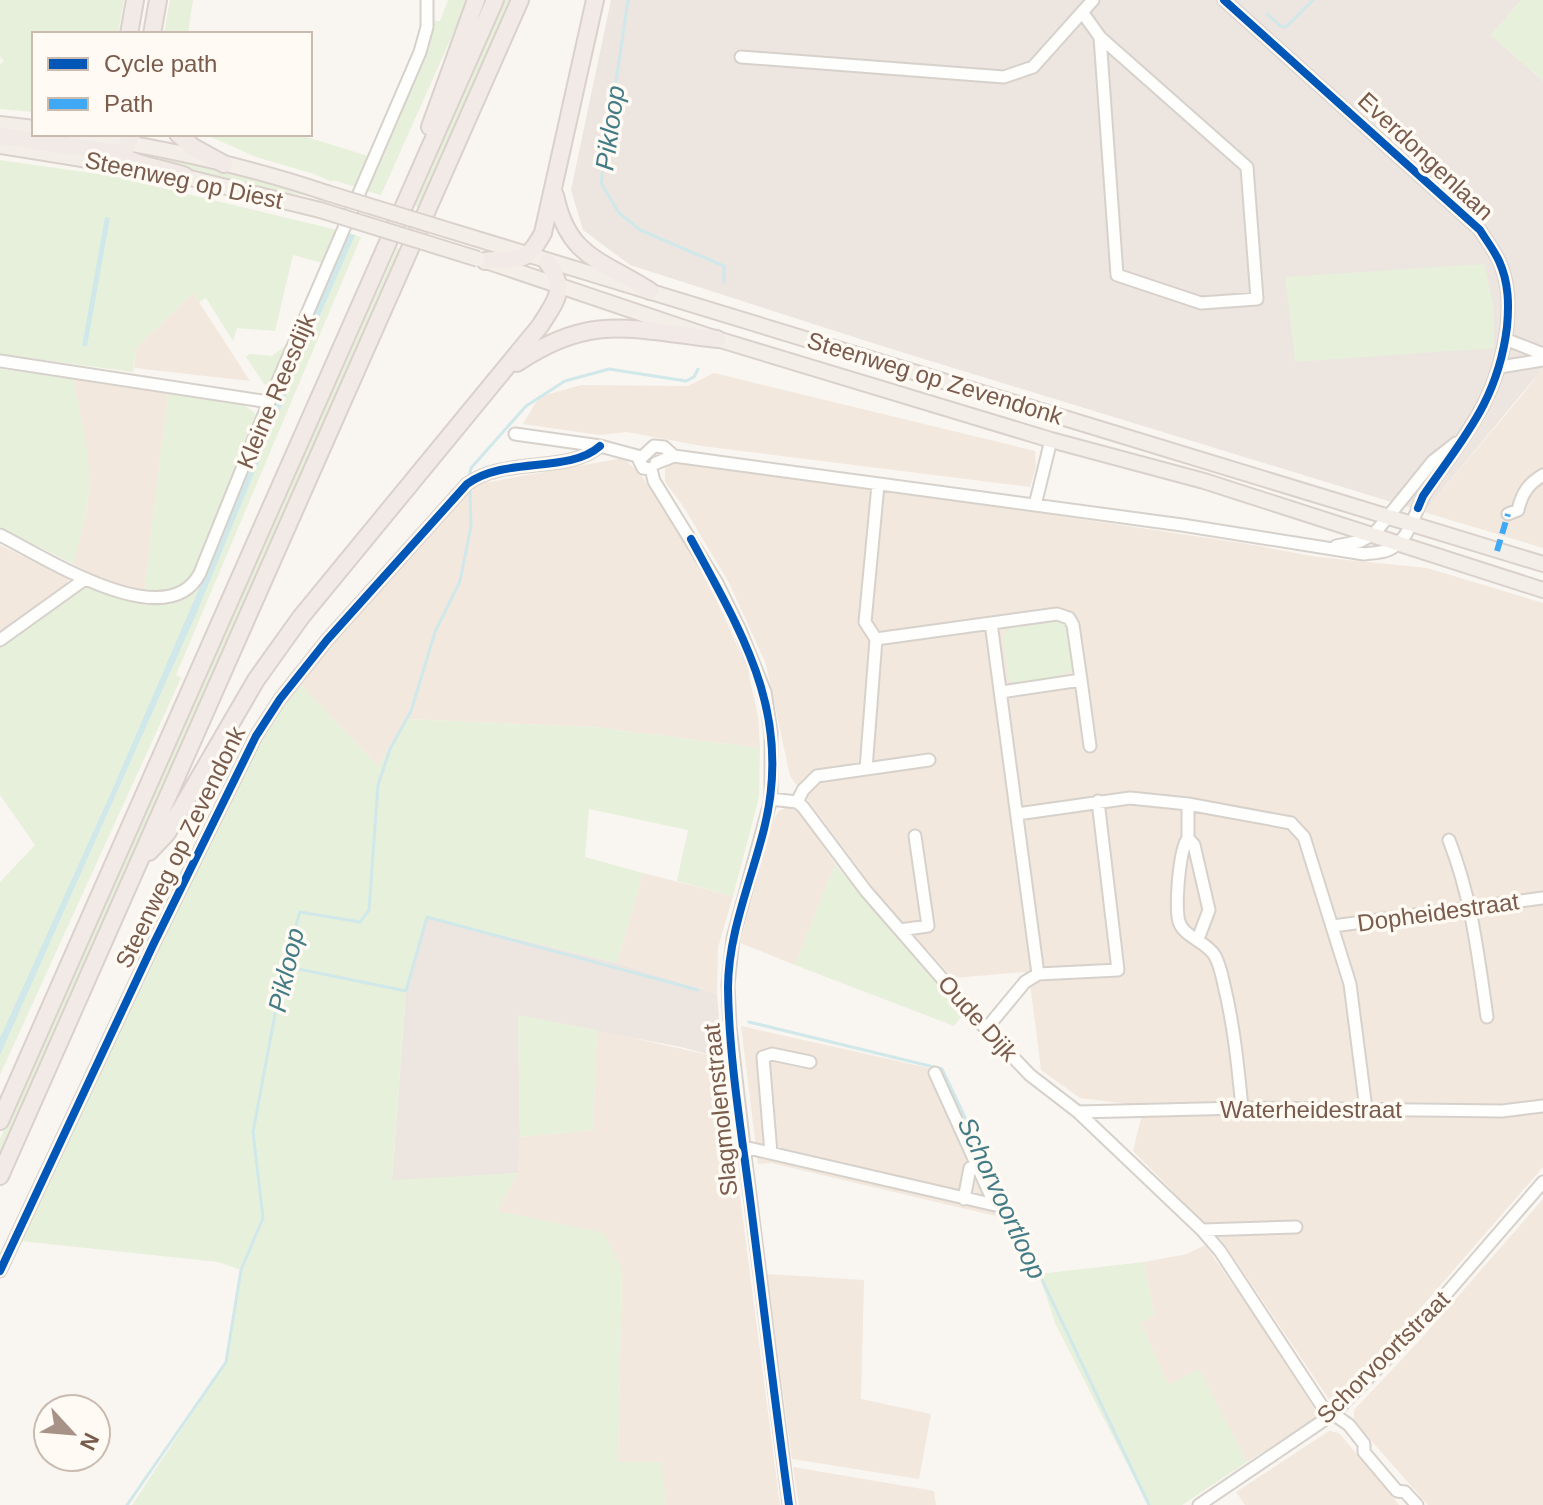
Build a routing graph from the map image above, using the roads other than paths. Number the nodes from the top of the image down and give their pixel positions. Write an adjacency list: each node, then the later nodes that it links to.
1 (135, 0): 11 (highway)
2 (158, 0): 12 (highway)
3 (427, 0): 39 (street, Kleine Reesdijk)
4 (476, 0): 23 (highway)
5 (495, 0): 23 (highway)
6 (520, 0): 76 (highway)
7 (595, 0): 25 (highway)
8 (1093, 0): 10 (street)
9 (1224, 0): 34 (street, Everdongenlaan)
10 (1082, 12): 13 (street); 14 (street)
11 (129, 32)
12 (152, 32)
13 (1100, 37): 13 (street)
14 (741, 57)
15 (0, 124): 16 (main road)
16 (32, 128)
17 (0, 136): 20 (highway)
18 (87, 136): 20 (main road, Steenweg op Diest)
19 (180, 136): 22 (highway)
20 (122, 141): 22 (main road, Steenweg op Diest); 24 (highway)
21 (0, 146): 24 (main road, Steenweg op Diest)
22 (224, 164): 26 (main road, Steenweg op Diest)
23 (421, 167): 91 (highway)
24 (185, 176): 27 (main road, Steenweg op Diest)
25 (554, 188): 28 (highway); 32 (highway)
26 (327, 193): 28 (main road, Steenweg op Zevendonk, bridge)
27 (320, 210): 29 (main road, Steenweg op Zevendonk, bridge)
28 (528, 256): 29 (highway); 30 (main road, Steenweg op Zevendonk)
29 (481, 260): 31 (main road, Steenweg op Zevendonk)
30 (547, 262): 31 (highway); 32 (main road, Steenweg op Zevendonk)
31 (560, 285): 33 (main road, Steenweg op Zevendonk); 38 (highway)
32 (650, 291): 51 (main road, Steenweg op Zevendonk)
33 (717, 339): 38 (highway); 42 (main road, Steenweg op Zevendonk)
34 (1505, 339): 35 (street); 37 (street, Everdongenlaan)
35 (1543, 357): 37 (street)
36 (0, 361): 39 (street)
37 (1500, 367): 40 (street, Everdongenlaan)
38 (502, 373): 76 (highway)
39 (269, 402): 58 (street, Kleine Reesdijk)
40 (1469, 433): 51 (street, Everdongenlaan); 52 (street, Everdongenlaan)
41 (515, 434): 43 (street)
42 (1051, 440): 49 (street); 53 (main road, Steenweg op Zevendonk)
43 (600, 446): 44 (street); 100 (street, Steenweg op Zevendonk)
44 (644, 454): 45 (street); 46 (street)
45 (674, 456): 46 (street); 48 (street)
46 (654, 466): 68 (street, Slagmolenstraat)
47 (1543, 475): 50 (street)
48 (878, 485): 49 (street); 61 (street)
49 (1035, 505): 56 (street)
50 (1508, 514)
51 (1386, 516): 52 (main road, Steenweg op Zevendonk); 53 (street, Everdongenlaan)
52 (1411, 524): 55 (street, Everdongenlaan); 57 (main road, Steenweg op Zevendonk)
53 (1374, 534): 55 (main road, Steenweg op Zevendonk); 56 (street)
54 (0, 535): 58 (street, Kleine Reesdijk)
55 (1399, 542): 56 (street); 59 (main road, Steenweg op Zevendonk)
56 (1327, 548)
57 (1543, 564)
58 (85, 579): 62 (street)
59 (1543, 590)
60 (991, 623): 61 (street); 63 (street); 64 (street)
61 (876, 639): 67 (street)
62 (0, 640)
63 (1081, 680): 64 (street); 65 (street)
64 (1001, 692): 72 (street)
65 (1090, 746)
66 (929, 760): 67 (street)
67 (866, 769): 70 (street)
68 (771, 799): 70 (street); 92 (street, Slagmolenstraat)
69 (1098, 801): 71 (street); 72 (street); 82 (street)
70 (797, 802): 80 (street, Oude Dijk)
71 (1188, 804): 74 (street); 79 (street)
72 (1017, 814): 82 (street)
73 (915, 836): 80 (street)
74 (1188, 838): 81 (street); 81 (street)
75 (1449, 840): 78 (street)
76 (142, 859): 95 (highway)
77 (1543, 898): 78 (street, Dopheidestraat)
78 (1471, 908): 79 (street, Dopheidestraat); 83 (street)
79 (1333, 926): 89 (street)
80 (900, 930): 84 (street, Oude Dijk)
81 (1198, 939): 88 (street)
82 (1038, 974): 84 (street)
83 (1487, 1017)
84 (986, 1029): 90 (street, Oude Dijk)
85 (810, 1062): 93 (street)
86 (935, 1073): 97 (street)
87 (1543, 1106): 89 (street, Waterheidestraat)
88 (1242, 1108): 89 (street, Waterheidestraat); 90 (street, Waterheidestraat)
89 (1366, 1109)
90 (1078, 1112): 99 (street, Oude Dijk)
91 (0, 1121)
92 (744, 1147): 93 (street); 102 (street, Slagmolenstraat)
93 (771, 1153): 97 (street)
94 (970, 1168): 97 (street)
95 (0, 1176)
96 (1543, 1182): 101 (street, Schorvoortstraat)
97 (964, 1199)
98 (1296, 1227): 99 (street)
99 (1202, 1230): 101 (street, Oude Dijk)
100 (0, 1271)
101 (1333, 1414): 103 (street, Schorvoortstraat); 104 (street, Oude Dijk)
102 (789, 1505)
103 (1199, 1505)
104 (1417, 1505)

